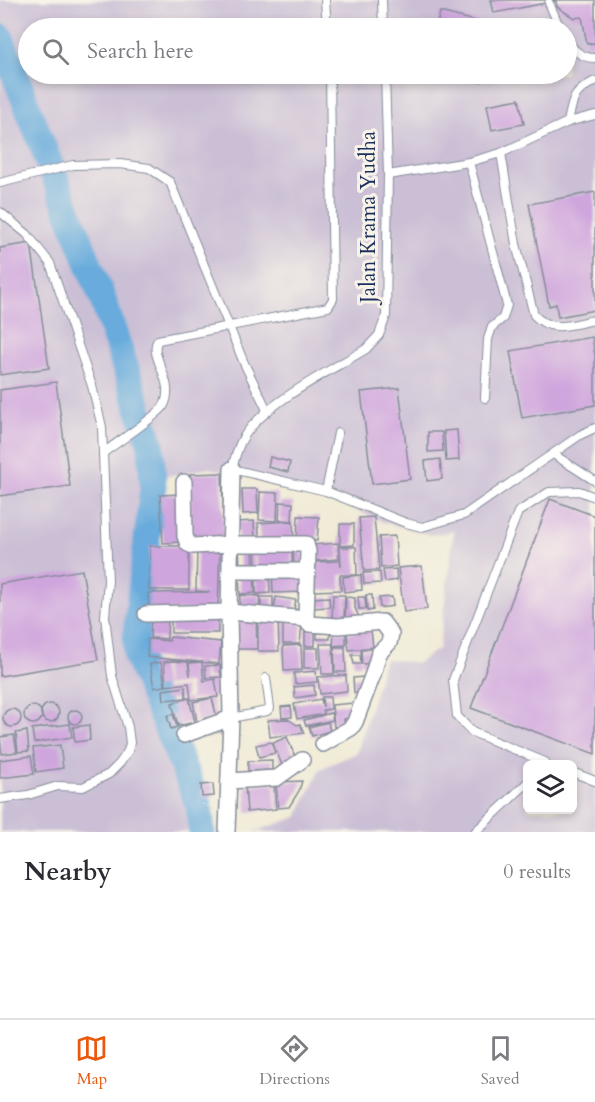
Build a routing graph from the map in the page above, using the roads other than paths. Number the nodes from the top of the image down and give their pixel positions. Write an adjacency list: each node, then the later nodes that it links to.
1 (325, 0): 4 (lane)
2 (382, 0): 5 (lane)
3 (549, 3): 6 (lane)
4 (326, 18)
5 (383, 18)
6 (556, 18)
7 (577, 52): 8 (lane)
8 (595, 58)
9 (595, 81): 13 (lane)
10 (330, 84): 20 (lane)
11 (385, 84): 16 (lane, Jalan Krama Yudha)
12 (595, 115): 13 (lane)
13 (568, 122): 14 (lane)
14 (501, 153): 15 (lane); 19 (lane)
15 (469, 162): 16 (lane); 21 (lane)
16 (388, 175): 22 (lane, Jalan Krama Yudha)
17 (4, 182): 20 (lane)
18 (0, 212): 25 (lane)
19 (595, 320)
20 (229, 327): 22 (lane); 25 (lane)
21 (485, 398)
22 (267, 410): 27 (lane, Jalan Krama Yudha)
23 (595, 428): 26 (lane)
24 (338, 433): 30 (lane)
25 (103, 453): 48 (lane)
26 (553, 454): 28 (lane); 30 (lane)
27 (232, 469): 30 (lane); 32 (street)
28 (595, 481)
29 (184, 482): 32 (street)
30 (326, 490)
31 (595, 497): 43 (lane)
32 (230, 544): 33 (street); 34 (street)
33 (230, 571): 34 (street); 35 (street)
34 (307, 571): 37 (street)
35 (229, 612): 36 (street); 37 (street); 39 (street)
36 (146, 614)
37 (306, 619): 41 (street)
38 (266, 678): 39 (lane)
39 (231, 718): 40 (street); 45 (street)
40 (184, 735)
41 (323, 744)
42 (302, 760): 45 (street)
43 (538, 760)
44 (577, 774): 46 (lane)
45 (229, 781): 49 (street)
46 (595, 781)
47 (523, 787): 50 (lane)
48 (0, 799)
49 (227, 832)
50 (475, 832)

